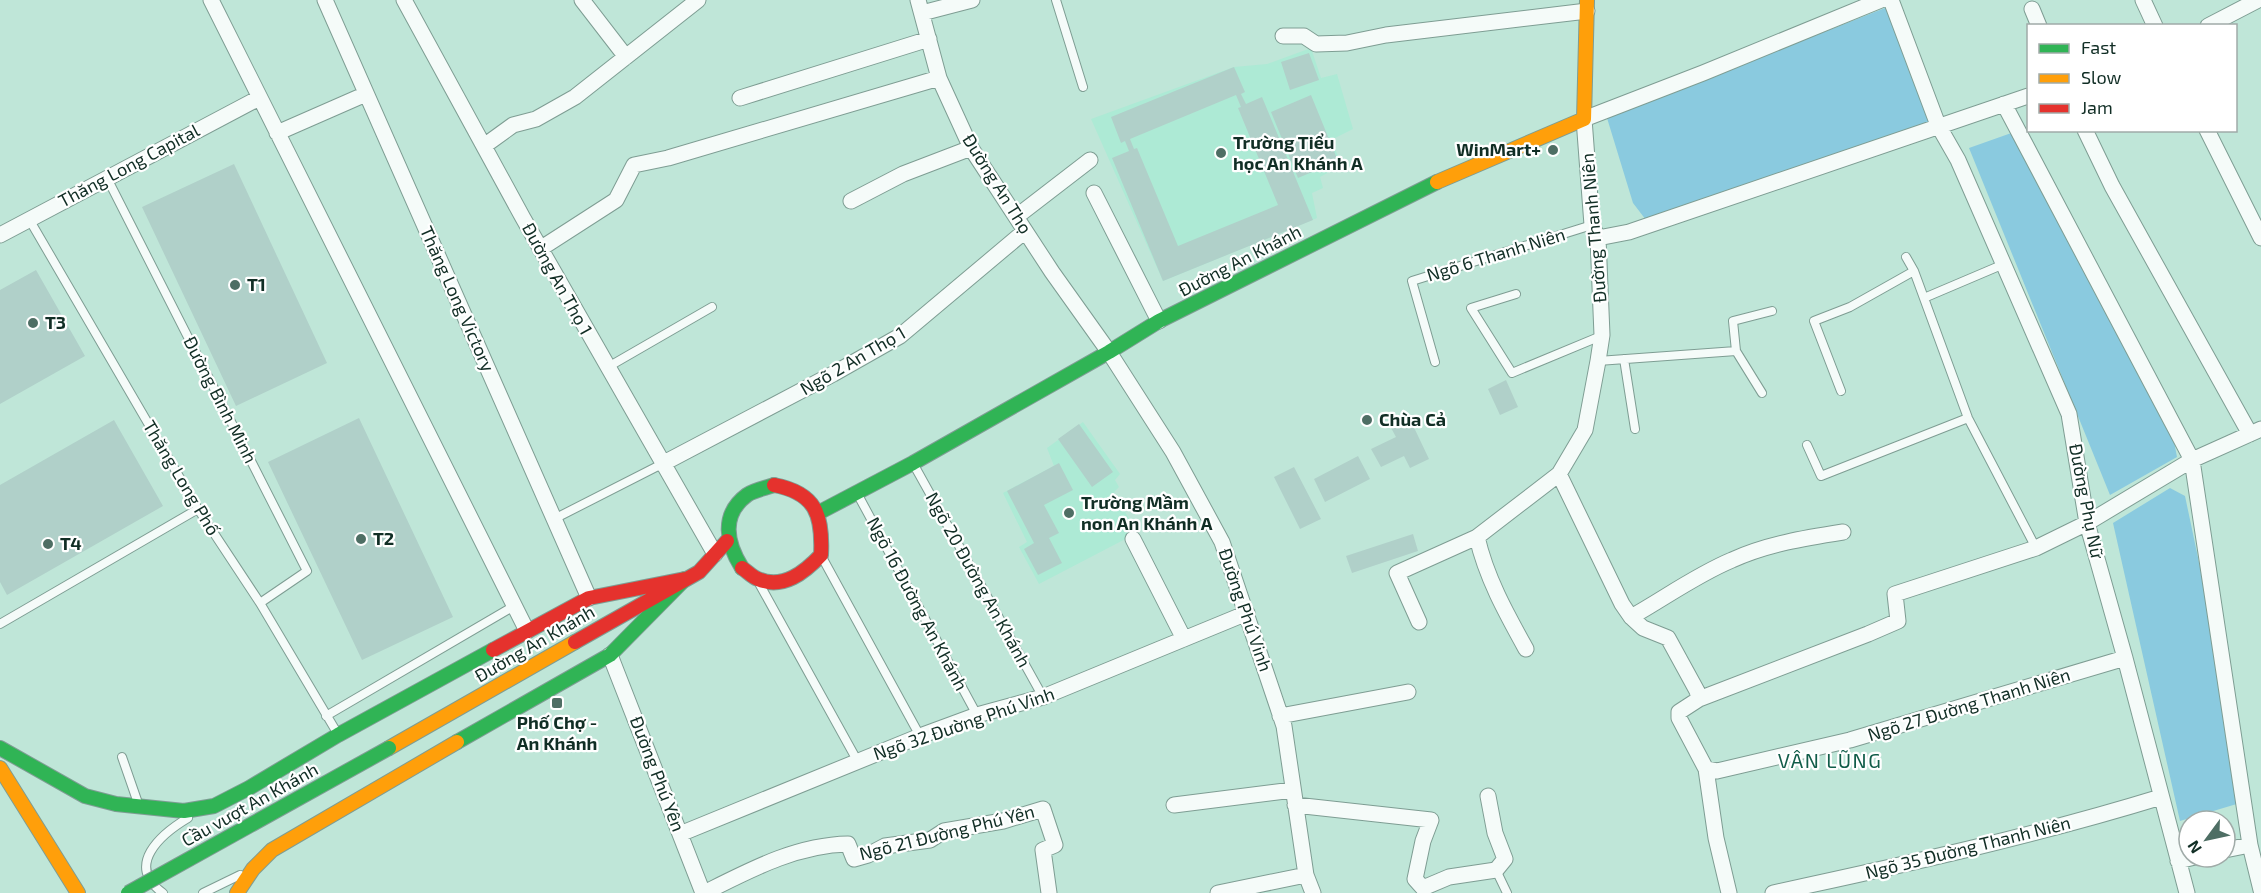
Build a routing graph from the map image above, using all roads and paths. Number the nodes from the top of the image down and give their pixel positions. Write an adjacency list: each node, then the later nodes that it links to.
1 (211, 0): 25 (street)
2 (404, 0): 33 (street, Đường An Thọ 1)
3 (582, 0): 20 (street)
4 (698, 0): 20 (street)
5 (972, 0): 13 (street)
6 (1056, 0): 22 (lane)
7 (1881, 0): 28 (street)
8 (1891, 0): 29 (street, Đường Phụ Nữ)
9 (2143, 0): 16 (street)
10 (2258, 0): 17 (street)
11 (329, 1): 23 (street, Thăng Long Victory)
12 (1587, 5): 18 (street); 28 (street)
13 (920, 7): 19 (street, Đường An Thọ)
14 (2032, 9): 15 (street)
15 (2038, 24)
16 (2154, 24)
17 (2212, 24)
18 (1283, 36)
19 (929, 39): 21 (street, Đường An Thọ); 26 (street)
20 (626, 57): 33 (street)
21 (939, 78): 34 (street, Đường An Thọ); 45 (street)
22 (1083, 87)
23 (366, 94): 32 (street); 74 (street, Thăng Long Victory)
24 (2027, 96): 27 (street)
25 (259, 98): 32 (street); 36 (street, Thăng Long Capital)
26 (740, 98)
27 (2004, 104): 29 (street); 67 (street)
28 (1584, 119): 42 (street, Đường Thanh Niên); 53 (street, Đường An Khánh)
29 (1938, 125): 42 (street); 47 (street, Đường Phụ Nữ)
30 (2086, 132): 65 (street)
31 (2208, 132): 44 (street)
32 (277, 133): 89 (street)
33 (484, 146): 45 (street, Đường An Thọ 1)
34 (970, 148): 38 (street); 39 (street, Đường An Thọ)
35 (1090, 160): 39 (street)
36 (107, 178): 40 (street, Thăng Long Capital); 88 (lane, Đường Bình Minh)
37 (1094, 194): 53 (street)
38 (851, 201)
39 (1016, 217): 41 (street, Đường An Thọ)
40 (29, 218): 43 (street, Thăng Long Capital); 72 (lane, Thăng Long Phố)
41 (1025, 231): 56 (street, Đường An Thọ); 69 (street, Ngõ 2 An Thọ 1)
42 (1595, 231): 54 (street, Đường Thanh Niên); 59 (lane, Ngõ 6 Thanh Niên)
43 (0, 235)
44 (2261, 238)
45 (540, 249): 60 (street, Đường An Thọ 1)
46 (1906, 257): 48 (lane)
47 (2004, 264): 50 (lane); 75 (street, Đường Phụ Nữ)
48 (1914, 271): 50 (lane); 61 (lane)
49 (1516, 294): 54 (lane)
50 (1924, 298): 63 (lane)
51 (712, 307): 60 (lane)
52 (1772, 311): 55 (lane)
53 (1160, 321): 56 (street, Đường An Khánh)
54 (1602, 335): 58 (street, Đường Thanh Niên)
55 (1736, 351): 57 (lane); 62 (lane)
56 (1109, 352): 68 (street, Đường An Khánh); 90 (street, Đường Phú Vinh)
57 (1624, 359): 58 (lane); 64 (lane)
58 (1598, 361): 70 (street, Đường Thanh Niên)
59 (1435, 362)
60 (607, 368): 69 (street, Đường An Thọ 1)
61 (1841, 391)
62 (1762, 393)
63 (1968, 418): 66 (lane); 80 (lane)
64 (1635, 429)
65 (2255, 431): 67 (street)
66 (1807, 445)
67 (2192, 460): 75 (street); 120 (street)
68 (913, 463): 71 (street, Đường An Khánh); 100 (lane, Ngõ 20 Đường An Khánh)
69 (662, 464): 74 (lane); 81 (street, Đường An Thọ 1)
70 (1559, 474): 77 (street, Đường Thanh Niên); 91 (street)
71 (857, 492): 73 (street, Đường An Khánh); 102 (lane, Ngõ 16 Đường An Khánh)
72 (198, 509): 88 (lane, Thăng Long Phố); 93 (lane)
73 (818, 513): 79 (street); 82 (street)
74 (554, 519): 87 (street, Thăng Long Victory)
75 (2086, 523): 80 (street); 98 (street, Đường Phụ Nữ)
76 (1843, 532): 91 (street)
77 (1477, 537): 92 (street, Đường Thanh Niên); 96 (street)
78 (1133, 539): 95 (street)
79 (727, 541): 81 (street, Đường An Khánh); 83 (street)
80 (2036, 548): 101 (street)
81 (715, 554): 84 (street, Đường An Khánh)
82 (821, 555): 85 (street); 106 (lane)
83 (731, 569): 84 (street, Đường An Khánh); 85 (street)
84 (699, 572): 86 (street, Đường An Khánh)
85 (756, 578): 110 (lane)
86 (685, 579): 87 (street); 97 (street); 108 (street, Đường An Khánh)
87 (589, 598): 94 (street)
88 (260, 603): 103 (lane, Thăng Long Phố)
89 (514, 606): 94 (street); 103 (lane)
90 (1248, 613): 95 (street, Ngõ 32 Đường Phú Vinh); 104 (street, Đường Phú Vinh)
91 (1631, 617): 101 (street)
92 (1419, 622)
93 (0, 624)
94 (527, 631): 105 (street)
95 (1184, 639): 100 (street, Ngõ 32 Đường Phú Vinh)
96 (1526, 649)
97 (610, 655): 119 (street, Đường Phú Yên); 123 (street)
98 (2125, 658): 112 (street, Ngõ 27 Đường Thanh Niên); 114 (street, Đường Phụ Nữ)
99 (1408, 692): 104 (street)
100 (1043, 697): 102 (street, Ngõ 32 Đường Phú Vinh)
101 (1699, 699): 112 (street)
102 (977, 715): 106 (street, Ngõ 32 Đường Phú Vinh)
103 (326, 716): 105 (lane, Thăng Long Phố)
104 (1280, 716): 115 (street, Đường Phú Vinh)
105 (338, 735): 117 (street)
106 (920, 736): 110 (street, Ngõ 32 Đường Phú Vinh)
107 (0, 748): 118 (street)
108 (389, 748): 130 (street, Cầu vượt An Khánh, bridge)
109 (122, 757): 118 (lane)
110 (858, 762): 119 (street, Ngõ 32 Đường Phú Vinh)
111 (0, 768): 129 (street)
112 (1706, 769): 139 (street)
113 (1488, 796): 125 (street)
114 (2161, 797): 122 (street, Đường Phụ Nữ); 140 (street, Ngõ 35 Đường Thanh Niên)
115 (1294, 798): 116 (street); 125 (street); 126 (street, Đường Phú Vinh)
116 (1174, 805)
117 (214, 806): 118 (street); 131 (lane)
118 (139, 808)
119 (680, 834): 134 (street, Đường Phú Yên)
120 (2250, 845): 121 (street); 127 (street)
121 (2237, 848)
122 (2177, 857)
123 (253, 868): 132 (lane); 133 (street)
124 (2180, 869): 128 (street, Đường Phụ Nữ)
125 (1496, 870): 138 (lane)
126 (1306, 875): 136 (street); 137 (street, Đường Phú Vinh)
127 (2261, 890)
128 (2187, 892): 141 (street)
129 (78, 893)
130 (128, 893)
131 (163, 893)
132 (204, 893)
133 (237, 893)
134 (704, 893): 135 (street, Ngõ 21 Đường Phú Yên)
135 (1049, 893)
136 (1218, 893)
137 (1313, 893)
138 (1507, 893)
139 (1729, 893)
140 (1773, 893)
141 (2170, 893)

